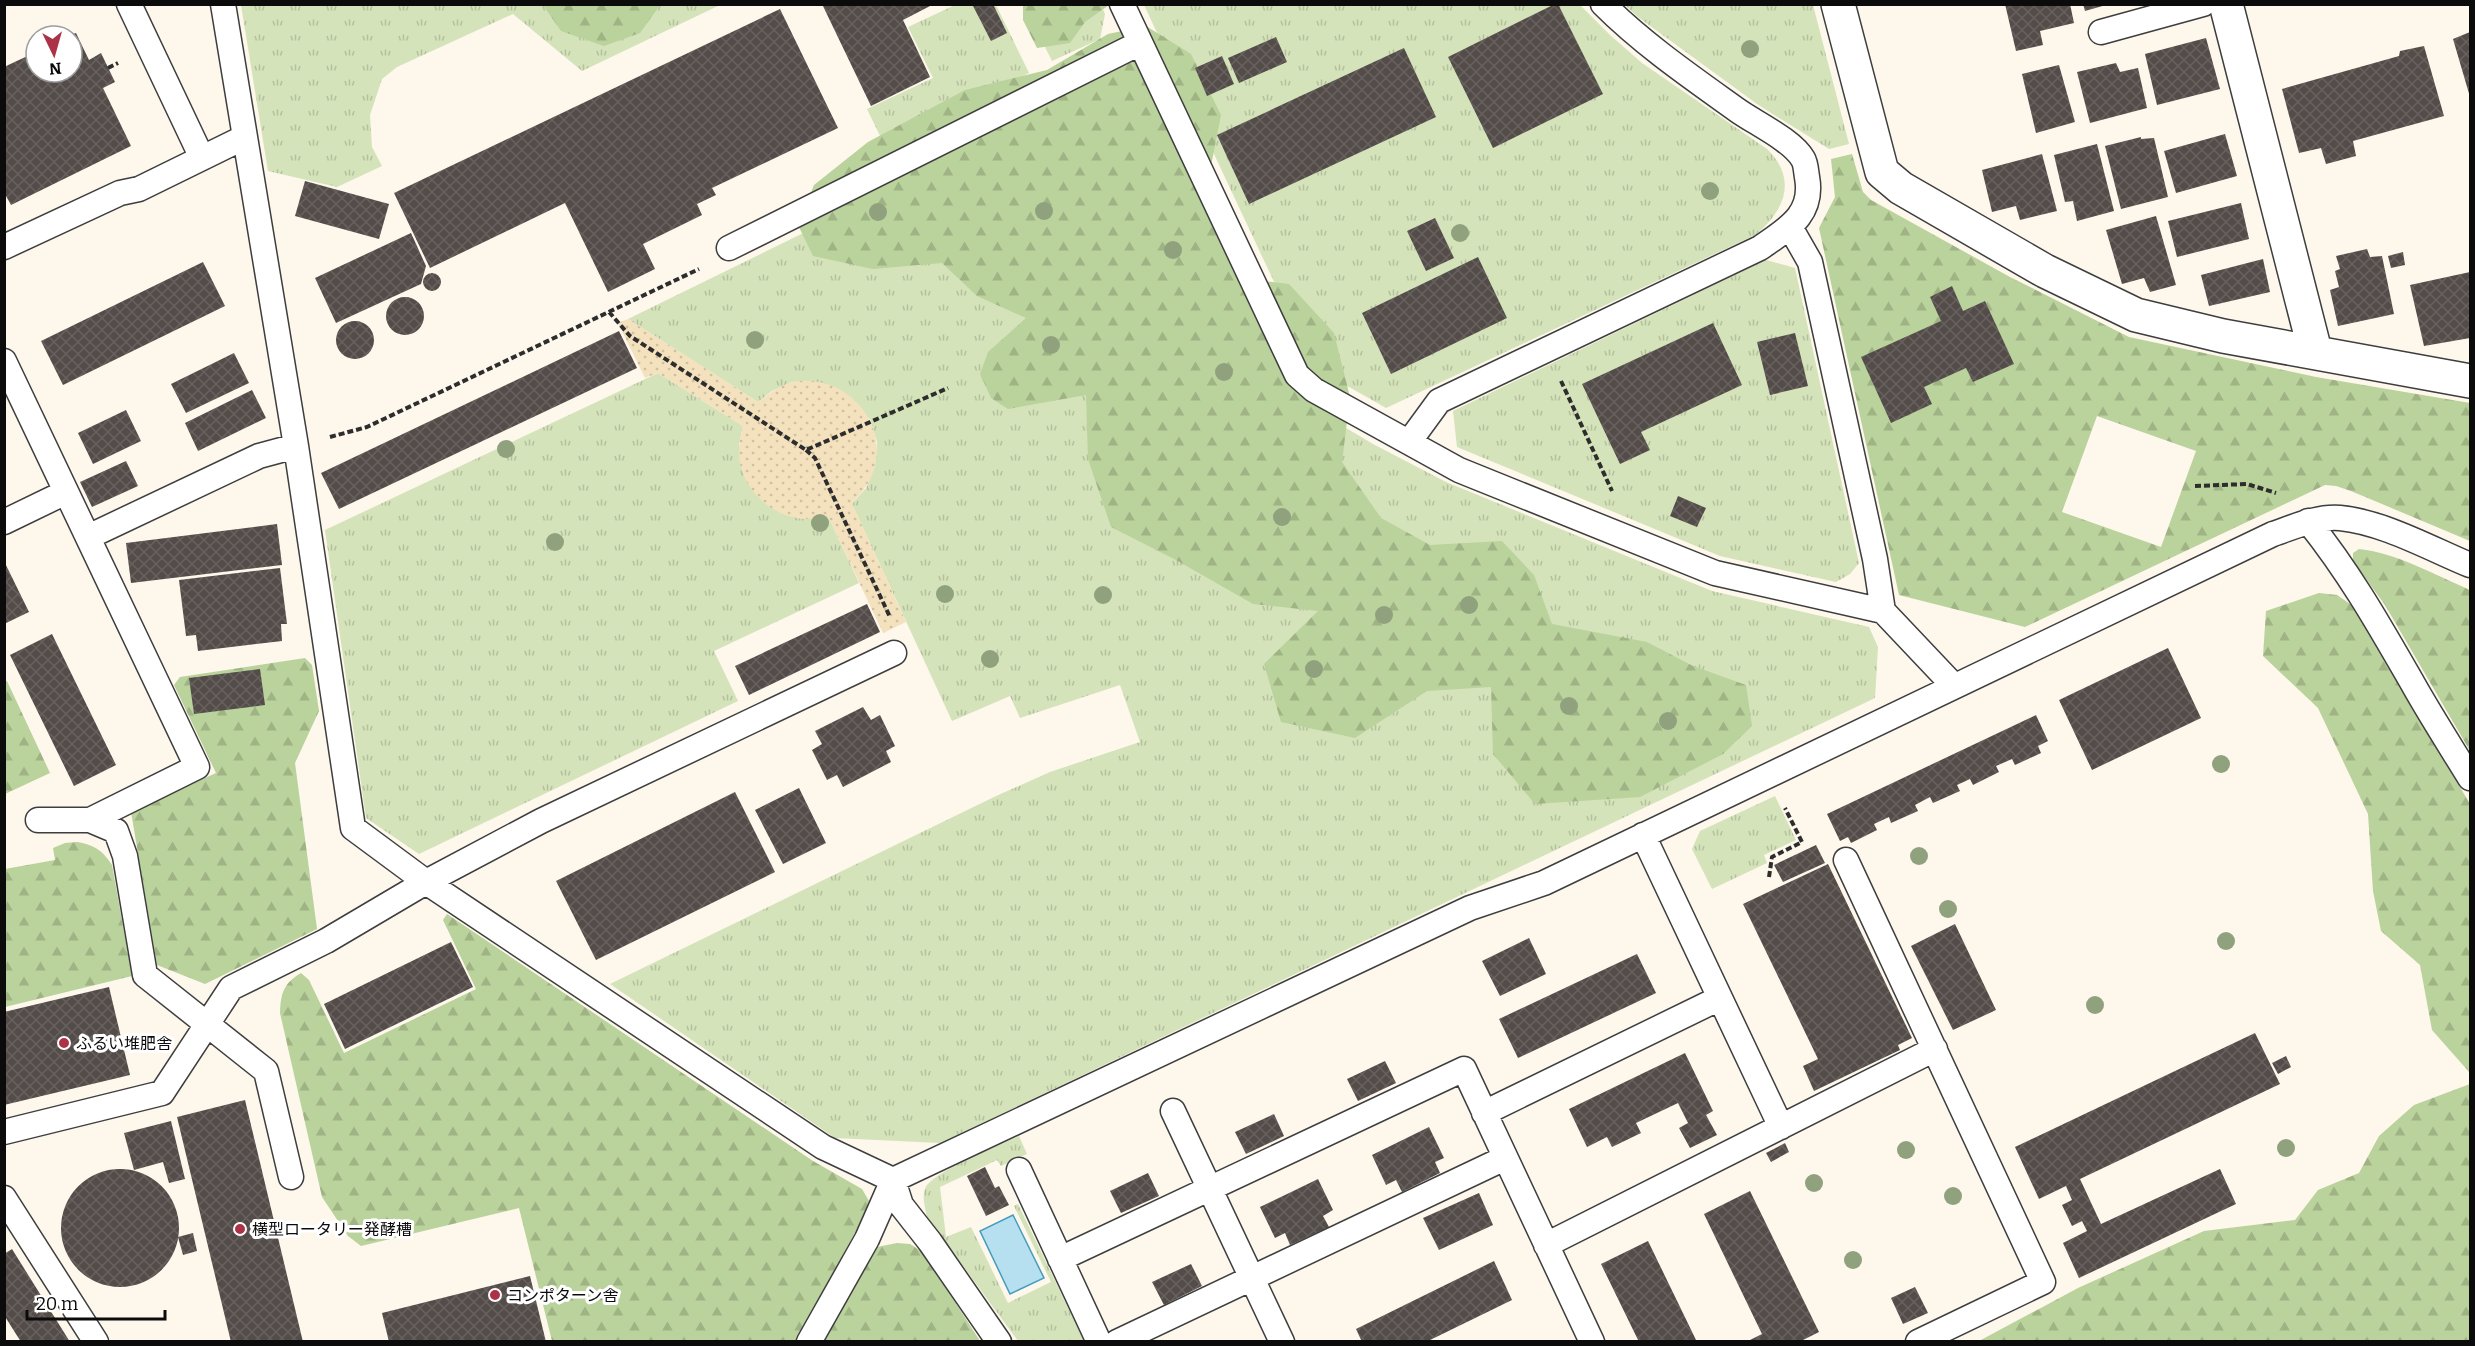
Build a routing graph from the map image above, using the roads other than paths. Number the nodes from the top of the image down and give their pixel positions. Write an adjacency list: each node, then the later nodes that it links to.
1 (129, 4): 11 (lane)
2 (223, 4): 10 (lane)
3 (1122, 4): 9 (lane)
4 (1603, 4): 12 (lane)
5 (1838, 4): 15 (street)
6 (2203, 4): 8 (lane)
7 (2226, 4): 15 (street)
8 (2101, 32)
9 (1140, 43): 14 (lane); 18 (lane)
10 (245, 137): 11 (lane); 19 (lane)
11 (202, 158): 13 (lane)
12 (1790, 227): 18 (lane); 25 (lane)
13 (4, 247)
14 (729, 248)
15 (2315, 351): 17 (street)
16 (4, 361): 20 (lane)
17 (2470, 381)
18 (1409, 442): 25 (lane)
19 (296, 446): 23 (lane); 33 (lane)
20 (66, 492): 22 (lane); 23 (lane)
21 (2308, 521): 24 (lane); 27 (lane); 28 (lane)
22 (4, 522)
23 (88, 537): 30 (lane)
24 (2470, 565)
25 (1883, 611): 27 (lane)
26 (894, 653): 33 (lane)
27 (1954, 686): 31 (lane)
28 (2470, 778)
29 (38, 820): 30 (lane)
30 (90, 820): 35 (lane)
31 (1643, 835): 34 (lane); 44 (lane)
32 (1846, 860): 36 (lane)
33 (426, 882): 35 (lane); 44 (lane)
34 (1720, 998): 38 (lane); 39 (lane)
35 (206, 1025): 40 (lane); 43 (lane)
36 (1935, 1049): 39 (lane); 57 (lane)
37 (1173, 1111): 45 (lane)
38 (1484, 1113): 41 (lane); 45 (lane)
39 (1781, 1126): 47 (lane)
40 (4, 1132)
41 (1505, 1158): 47 (lane); 49 (lane)
42 (1019, 1170): 48 (lane)
43 (291, 1177)
44 (893, 1180): 52 (lane); 53 (lane)
45 (1210, 1189): 48 (lane); 49 (lane)
46 (4, 1198): 51 (lane)
47 (1546, 1245): 50 (lane)
48 (1060, 1259): 54 (lane)
49 (1252, 1277): 55 (lane); 56 (lane)
50 (1583, 1338)
51 (96, 1341)
52 (809, 1341)
53 (999, 1341)
54 (1099, 1341)
55 (1117, 1341)
56 (1282, 1341)
57 (1918, 1341)

